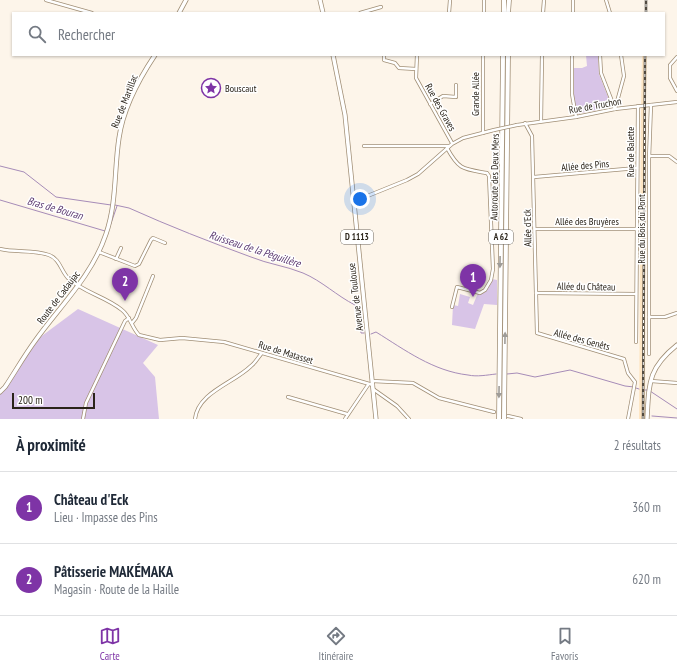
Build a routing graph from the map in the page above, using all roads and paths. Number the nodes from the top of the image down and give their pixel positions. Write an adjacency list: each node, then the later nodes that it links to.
1 (46, 0): 12 (street)
2 (186, 0): 13 (street)
3 (320, 0): 14 (street)
4 (450, 0): 16 (street)
5 (484, 0): 17 (street)
6 (504, 0): 18 (highway)
7 (509, 0): 19 (highway)
8 (544, 0): 20 (street)
9 (573, 0): 21 (street)
10 (606, 0): 22 (street)
11 (381, 7): 15 (street)
12 (88, 12)
13 (180, 12)
14 (323, 12)
15 (364, 12)
16 (449, 12)
17 (484, 12)
18 (504, 12)
19 (508, 12)
20 (543, 12)
21 (573, 12)
22 (610, 12)
23 (154, 56): 54 (street, Rue de Martillac)
24 (333, 56): 53 (street, Avenue de Toulouse / D 1113)
25 (384, 56): 35 (street)
26 (417, 56): 35 (street, Rue des Graves)
27 (483, 56): 46 (street, Grande Allée)
28 (503, 56): 90 (highway, Autoroute des Deux Mers / A 62, one-way to 90)
29 (508, 56): 91 (highway, Autoroute des Deux Mers / A 62, one-way to 29)
30 (542, 56): 44 (street)
31 (572, 56): 43 (street)
32 (600, 56): 42 (street)
33 (621, 56): 42 (street)
34 (677, 57): 37 (street)
35 (416, 69): 39 (street, Rue des Graves)
36 (456, 85): 39 (street)
37 (677, 91)
38 (677, 102): 40 (street, Rue de Truchon)
39 (430, 104): 48 (street, Rue des Graves)
40 (651, 105): 41 (street, Rue de Truchon); 49 (street, Rue du Bois du Pont)
41 (638, 106): 42 (street, Rue de Truchon); 51 (street, Rue de Balette)
42 (615, 109): 43 (street, Rue de Truchon)
43 (576, 117): 44 (street, Rue de Truchon)
44 (541, 121): 45 (street, Rue de Truchon)
45 (526, 123): 46 (street, Rue de Truchon, bridge); 52 (street, Allée d'Eck)
46 (483, 133): 48 (street)
47 (364, 146): 48 (street)
48 (449, 146): 53 (street); 66 (street, Rue des Graves)
49 (650, 156): 50 (street); 69 (street, Rue du Bois du Pont)
50 (677, 162)
51 (637, 168): 52 (street, Allée des Pins); 56 (street, Rue de Balette)
52 (534, 177): 55 (street, Allée d'Eck)
53 (353, 200): 79 (street, Avenue de Toulouse / D 1113)
54 (114, 204): 60 (street, Route de Cadaujac)
55 (536, 229): 56 (street, Allée des Bruyères); 64 (street, Allée d'Eck)
56 (638, 229): 65 (street, Rue de Balette)
57 (165, 243): 61 (street)
58 (121, 248): 61 (street)
59 (0, 249): 63 (street, Rue de Matasset)
60 (98, 252): 61 (street); 63 (street, Route de Cadaujac)
61 (116, 258)
62 (153, 276): 70 (street)
63 (78, 286): 68 (street, Rue de Matasset); 80 (street, Route de Cadaujac)
64 (536, 293): 65 (street, Allée du Château); 71 (street, Allée d'Eck)
65 (636, 294): 72 (street, Rue de Balette)
66 (452, 307)
67 (677, 312): 69 (street)
68 (128, 318): 70 (street, Rue de Matasset); 85 (street)
69 (649, 318): 75 (street, Rue du Bois du Pont)
70 (132, 323): 74 (street, Rue de Matasset)
71 (537, 333): 93 (street, Allée des Genêts)
72 (636, 342)
73 (677, 345): 76 (street)
74 (261, 354): 78 (street, Rue de Matasset); 86 (street)
75 (649, 354)
76 (651, 381): 77 (street); 94 (street)
77 (677, 383)
78 (368, 385): 79 (street, Rue de Matasset); 83 (street)
79 (373, 385): 82 (street, Rue de Matasset); 88 (street, Avenue de Toulouse / D 1113); 89 (street)
80 (0, 392)
81 (288, 397): 83 (street)
82 (494, 412)
83 (347, 414): 87 (street)
84 (508, 416): 92 (street)
85 (83, 419)
86 (195, 419)
87 (345, 419)
88 (376, 419)
89 (409, 419)
90 (498, 419)
91 (504, 419)
92 (521, 419)
93 (628, 419)
94 (647, 419)

